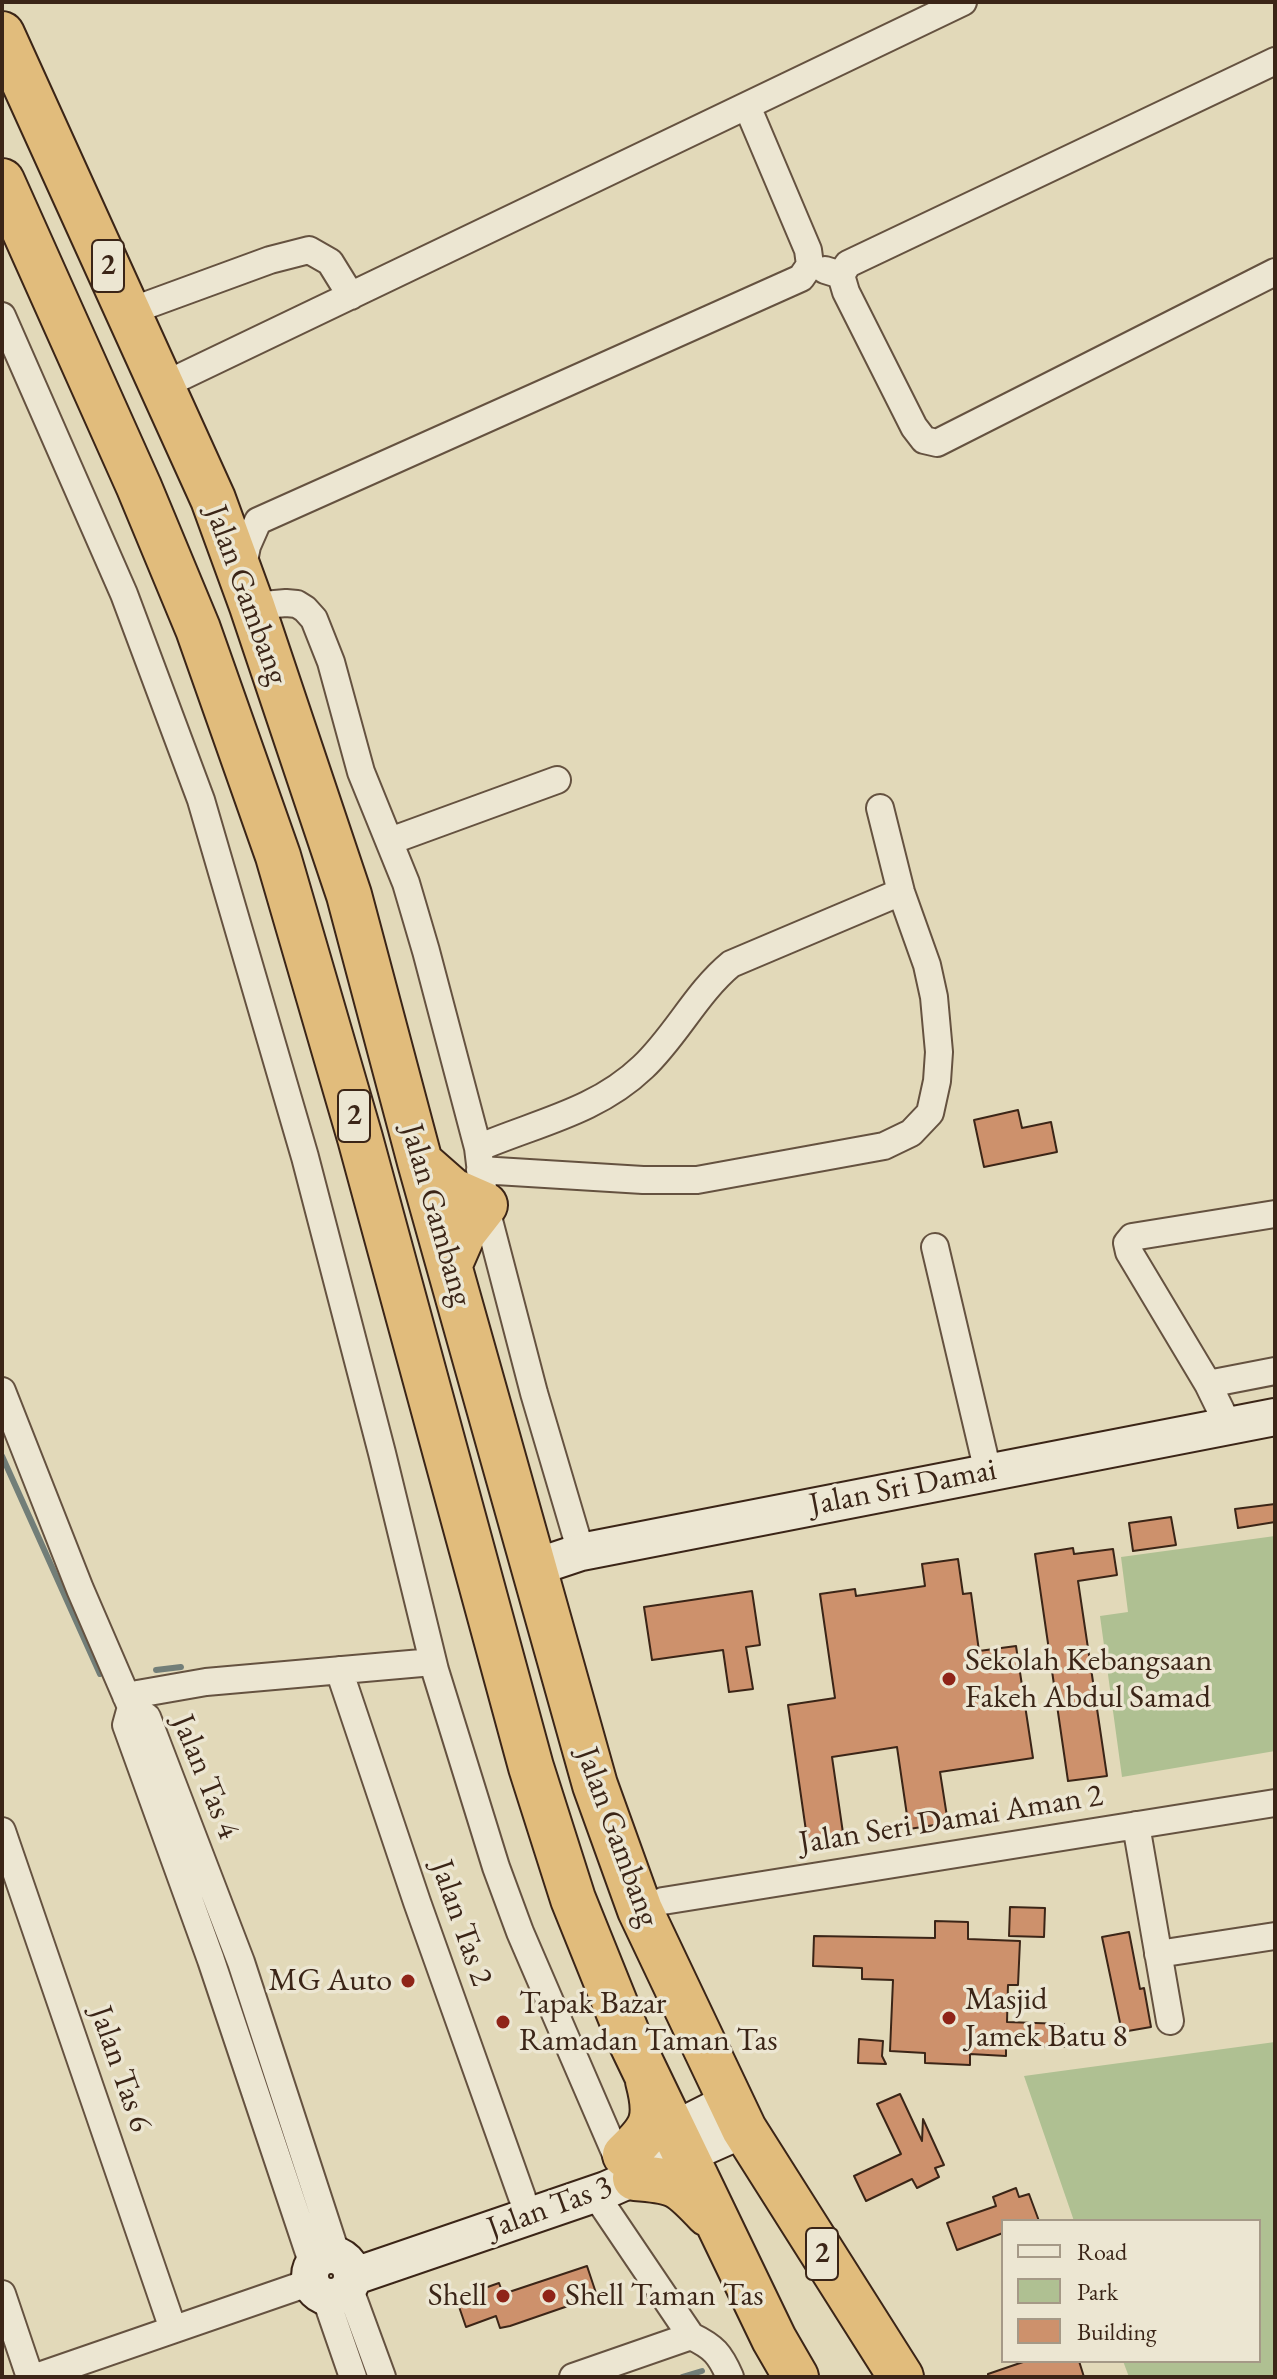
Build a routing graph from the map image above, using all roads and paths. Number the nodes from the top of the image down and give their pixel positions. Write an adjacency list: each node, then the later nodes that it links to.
1 (963, 2): 4 (street)
2 (2, 34): 10 (highway, Jalan Gambang / 2)
3 (1275, 61): 8 (street)
4 (747, 106): 6 (street); 9 (street)
5 (2, 181): 43 (highway, Jalan Gambang / 2)
6 (810, 265): 8 (street); 14 (street)
7 (1275, 272): 8 (street)
8 (841, 275)
9 (351, 296): 10 (street); 12 (street)
10 (128, 312): 12 (highway, Jalan Gambang / 2)
11 (2, 316): 33 (street)
12 (162, 386): 13 (highway, Jalan Gambang / 2)
13 (213, 499): 14 (street); 15 (highway, Jalan Gambang / 2)
14 (258, 521): 15 (street)
15 (246, 591): 18 (street); 20 (highway, Jalan Gambang / 2)
16 (557, 780): 18 (street)
17 (880, 808): 19 (street)
18 (390, 841): 21 (street)
19 (901, 892): 21 (street); 21 (street)
20 (420, 1162): 21 (highway); 24 (highway, Jalan Gambang / 2)
21 (481, 1174): 24 (highway); 31 (street)
22 (1275, 1214): 26 (street)
23 (935, 1247): 30 (street)
24 (450, 1264): 32 (highway, Jalan Gambang / 2)
25 (1275, 1371): 26 (street)
26 (1208, 1384): 29 (street)
27 (2, 1391): 35 (street, Jalan Tas 4)
28 (1275, 1417): 29 (street, Jalan Sri Damai)
29 (1228, 1425): 30 (street, Jalan Sri Damai)
30 (988, 1472): 31 (street, Jalan Sri Damai)
31 (581, 1552): 32 (street, Jalan Sri Damai)
32 (533, 1568): 39 (highway, Jalan Gambang / 2)
33 (433, 1662): 34 (street); 46 (street)
34 (339, 1670): 35 (street); 48 (street, Jalan Tas 2)
35 (128, 1702): 50 (street, Jalan Tas 4)
36 (1275, 1803): 37 (street, Jalan Seri Damai Aman 2)
37 (1136, 1825): 39 (street, Jalan Seri Damai Aman 2); 41 (street)
38 (2, 1831): 52 (street, Jalan Tas 6)
39 (640, 1910): 44 (highway, Jalan Gambang / 2)
40 (1275, 1936): 41 (street)
41 (1158, 1954): 42 (street)
42 (1170, 2021)
43 (645, 2072): 45 (highway, Jalan Gambang / 2); 46 (highway)
44 (737, 2115): 45 (street, Jalan Tas 3); 60 (highway, Jalan Gambang / 2)
45 (679, 2143): 46 (street, Jalan Tas 3); 49 (highway, Jalan Gambang / 2)
46 (626, 2164): 47 (street, Jalan Tas 3); 48 (street, Jalan Tas 3); 49 (highway)
47 (595, 2194): 50 (street, Jalan Tas 3); 53 (street)
48 (522, 2197): 50 (street, Jalan Tas 3)
49 (718, 2224): 59 (highway, Jalan Gambang / 2)
50 (333, 2275): 52 (street, Jalan Tas 3); 55 (street, Jalan Tas 4); 56 (street, Jalan Tas 4)
51 (2, 2294): 54 (street)
52 (173, 2329): 54 (street, Jalan Tas 3)
53 (691, 2336): 57 (street); 58 (street)
54 (33, 2377)
55 (353, 2377)
56 (382, 2377)
57 (573, 2377)
58 (729, 2377)
59 (796, 2377)
60 (901, 2377)

